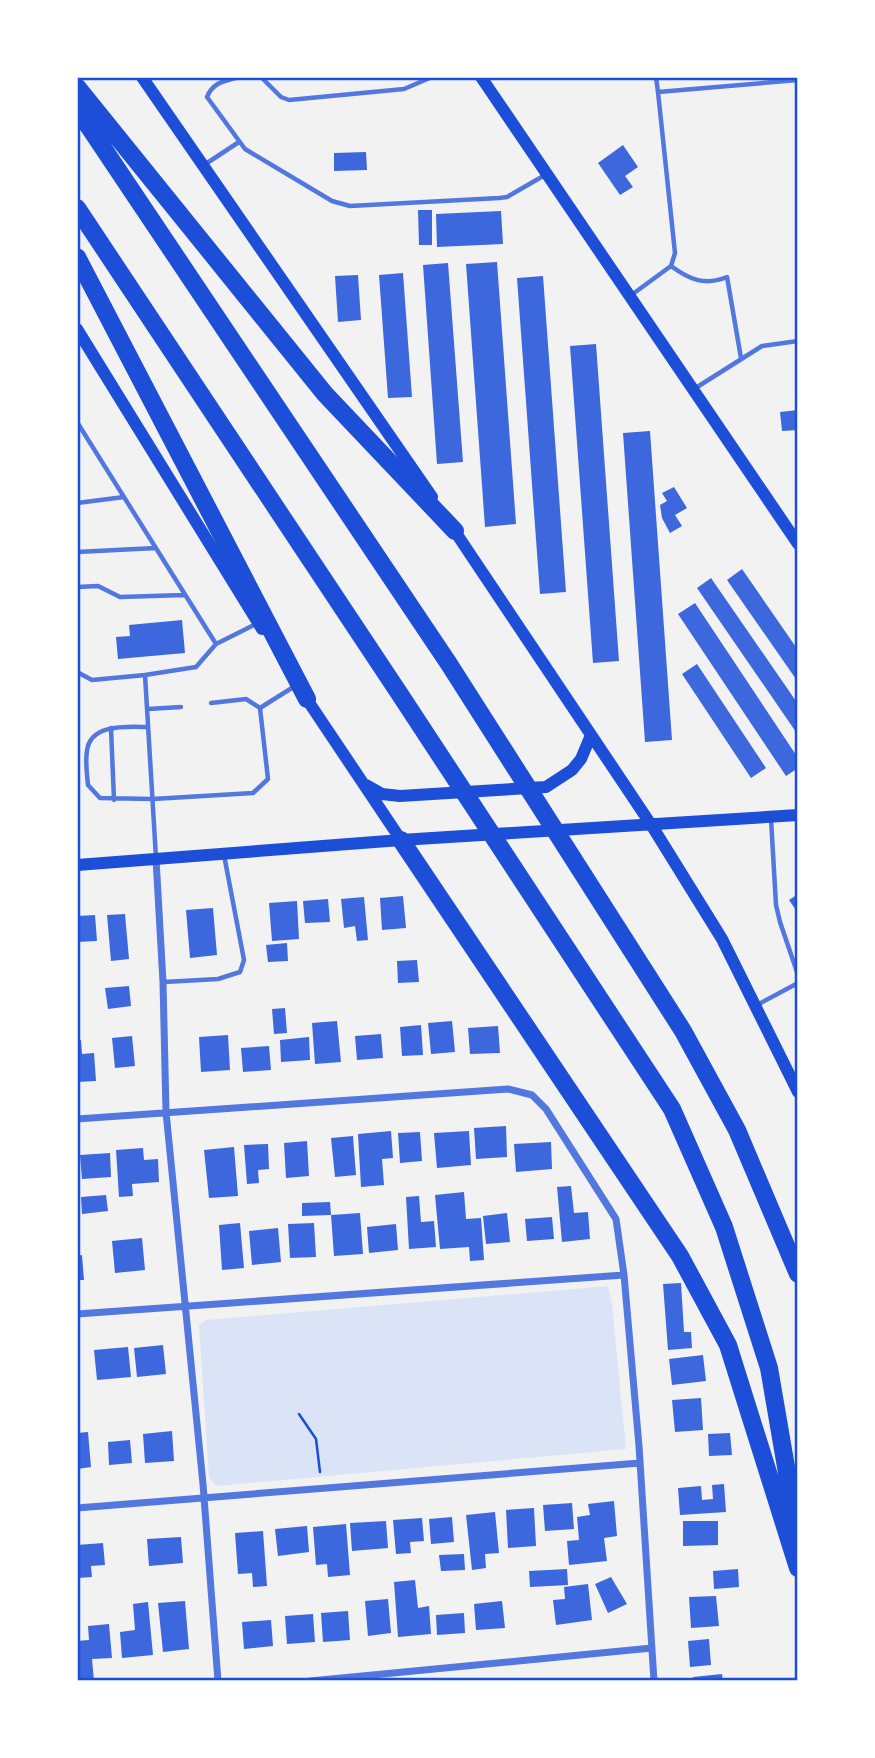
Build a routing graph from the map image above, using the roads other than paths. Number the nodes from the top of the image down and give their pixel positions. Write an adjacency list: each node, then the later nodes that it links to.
1 (239, 77): 11 (lane)
2 (261, 77): 3 (lane)
3 (432, 77)
4 (481, 77): 13 (main road)
5 (656, 77): 9 (lane)
6 (144, 78): 12 (main road)
7 (798, 80): 9 (lane)
8 (77, 87): 25 (highway)
9 (658, 92): 16 (lane)
10 (77, 109): 61 (highway)
11 (239, 142): 12 (lane); 13 (lane)
12 (204, 166): 25 (main road)
13 (547, 174): 17 (main road)
14 (77, 208): 67 (highway)
15 (77, 257): 35 (highway)
16 (671, 266): 17 (lane); 20 (lane)
17 (630, 296): 21 (main road)
18 (77, 328): 31 (main road)
19 (798, 341): 20 (lane)
20 (741, 358): 21 (lane)
21 (693, 389): 26 (main road)
22 (77, 422): 23 (lane)
23 (124, 497): 24 (lane); 27 (lane)
24 (77, 503)
25 (455, 531): 42 (main road)
26 (797, 542)
27 (156, 548): 28 (lane); 30 (lane)
28 (77, 552)
29 (77, 587): 30 (lane)
30 (186, 595): 32 (lane)
31 (258, 623): 32 (lane); 35 (main road)
32 (216, 644): 34 (lane)
33 (77, 672): 34 (lane)
34 (145, 675): 39 (lane)
35 (301, 692): 38 (lane); 43 (main road)
36 (211, 702): 38 (lane)
37 (181, 707): 39 (lane)
38 (260, 708): 44 (lane)
39 (148, 709): 40 (lane)
40 (148, 727): 41 (lane); 44 (lane)
41 (111, 728): 45 (lane); 45 (lane)
42 (591, 735): 43 (main road); 48 (main road)
43 (363, 783): 49 (main road)
44 (153, 799): 45 (lane); 51 (lane)
45 (114, 800)
46 (798, 815): 47 (main road)
47 (771, 817): 48 (main road); 53 (lane)
48 (652, 826): 49 (main road); 56 (main road)
49 (401, 841): 50 (main road); 68 (highway)
50 (224, 854): 51 (main road); 54 (lane)
51 (156, 859): 52 (main road); 54 (street)
52 (77, 865)
53 (798, 975)
54 (163, 982): 58 (street)
55 (798, 983): 56 (lane)
56 (756, 1006): 57 (main road)
57 (798, 1092)
58 (166, 1112): 59 (street); 60 (street); 62 (street)
59 (77, 1119)
60 (624, 1275): 62 (street); 64 (street)
61 (798, 1275)
62 (186, 1305): 63 (street); 65 (street)
63 (77, 1314)
64 (640, 1463): 65 (street); 69 (street)
65 (204, 1497): 66 (street); 70 (street)
66 (77, 1507)
67 (798, 1554)
68 (798, 1568)
69 (652, 1648): 71 (street); 72 (street)
70 (218, 1681)
71 (310, 1681)
72 (654, 1681)

